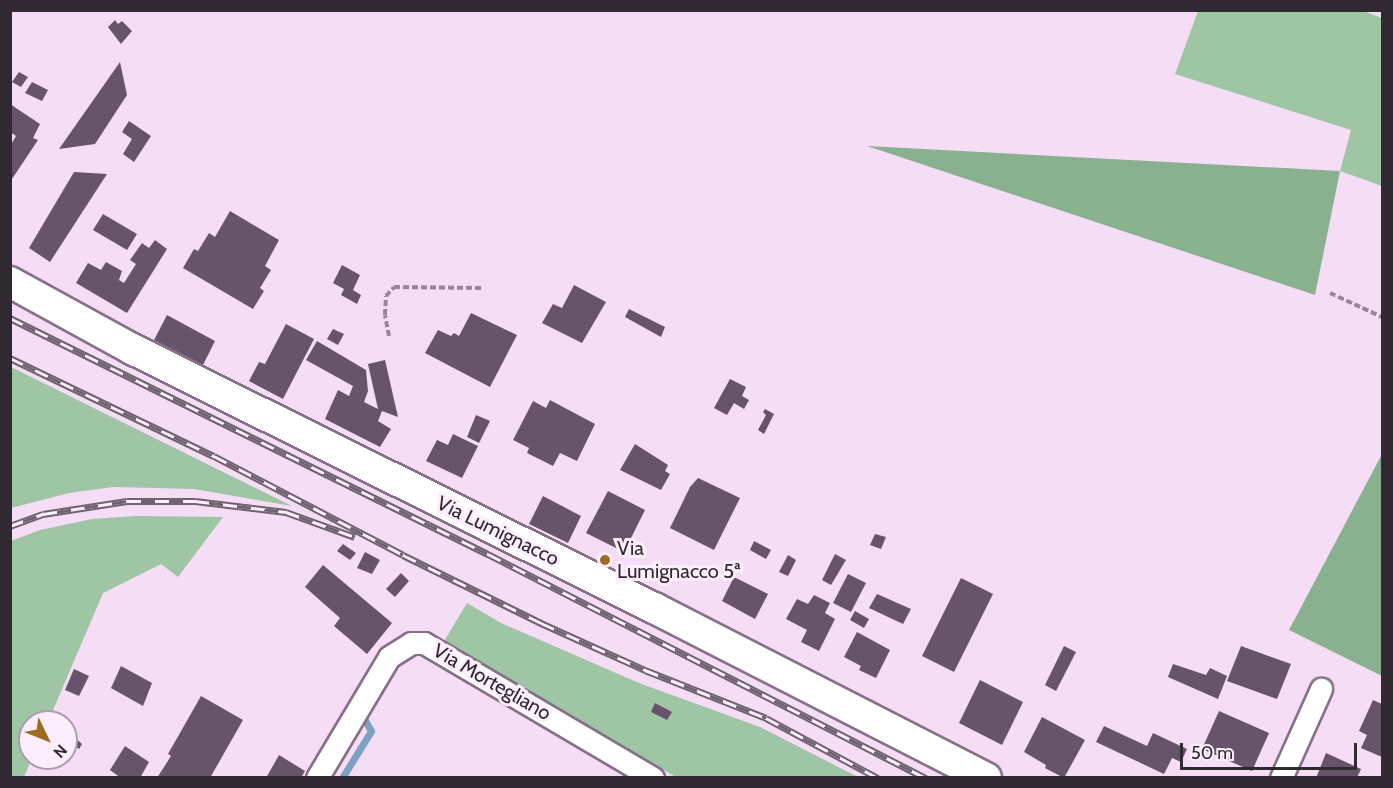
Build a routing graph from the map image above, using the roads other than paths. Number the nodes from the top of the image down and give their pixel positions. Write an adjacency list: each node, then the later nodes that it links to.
1 (10, 282): 5 (main road, Via Lumignacco)
2 (1321, 689): 6 (street)
3 (317, 777): 4 (street, Via Mortegliano)
4 (653, 777)
5 (986, 777)
6 (1281, 777)

